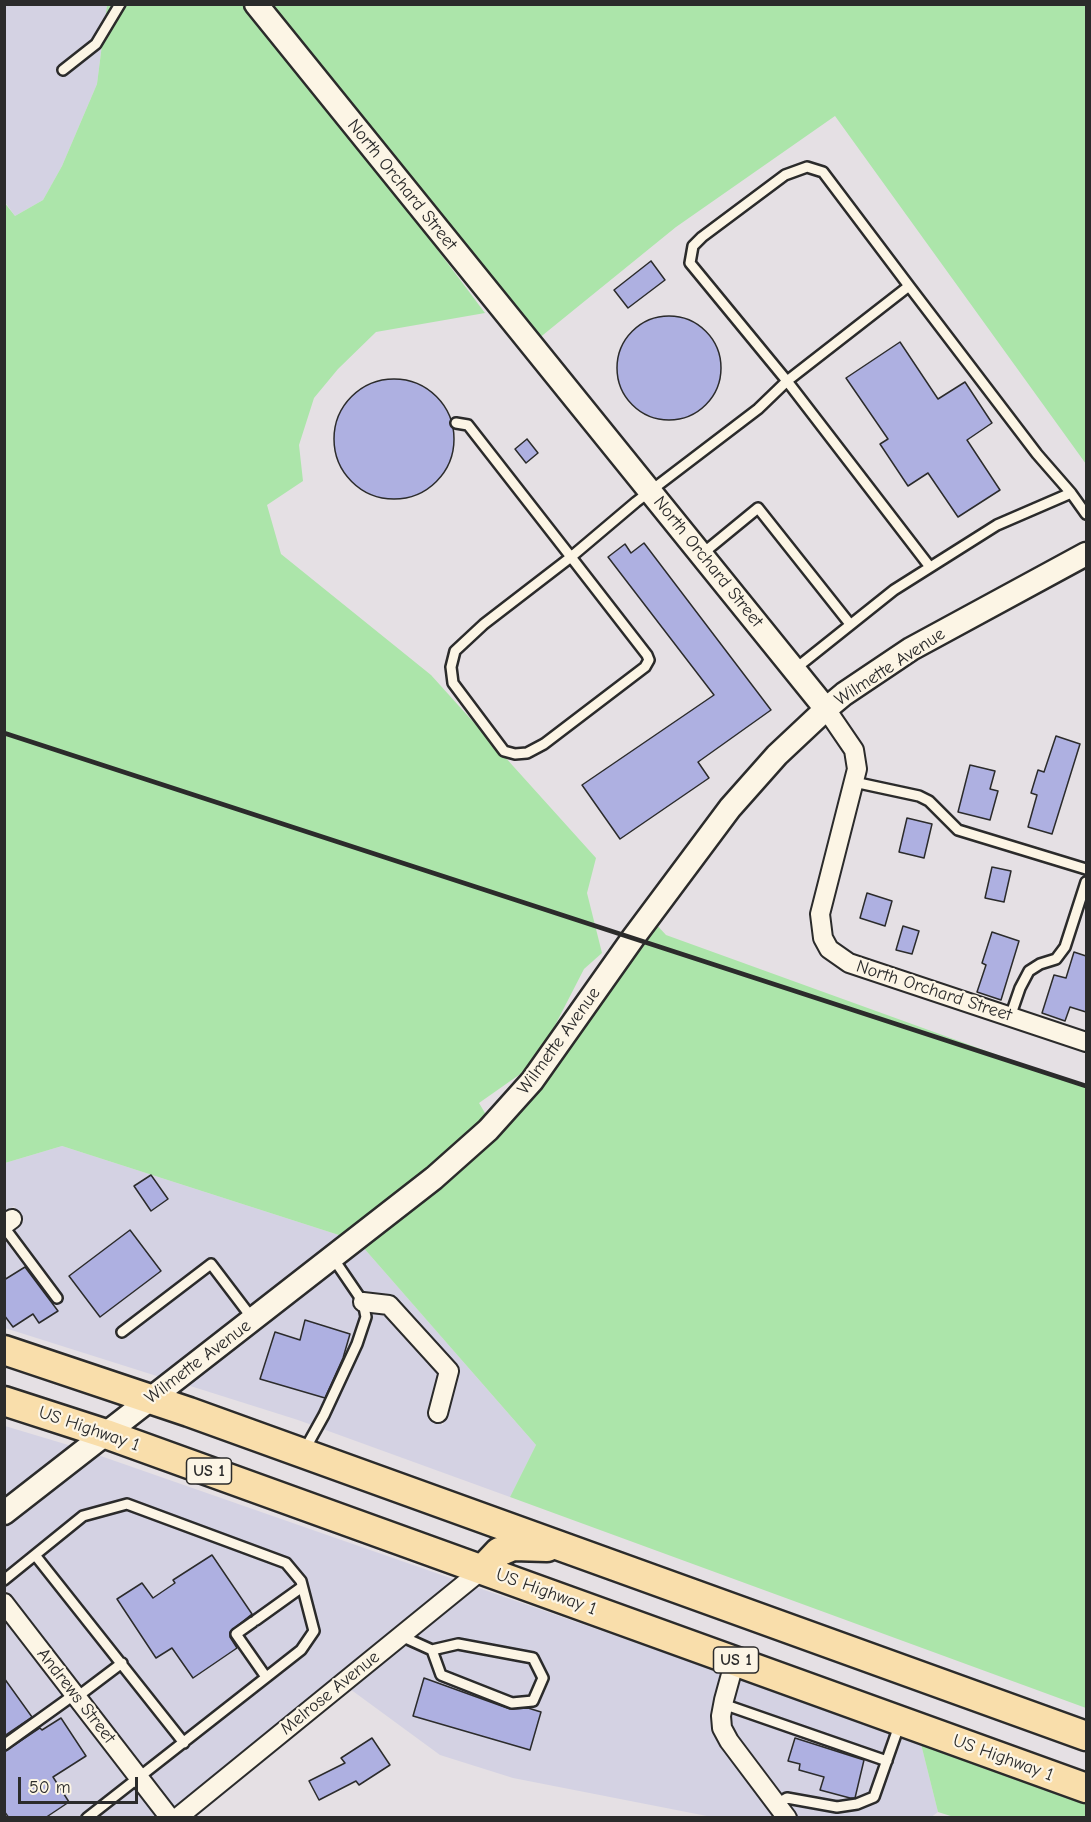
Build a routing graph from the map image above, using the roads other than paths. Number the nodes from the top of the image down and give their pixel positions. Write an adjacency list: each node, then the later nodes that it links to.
1 (120, 4): 3 (lane)
2 (256, 4): 7 (street, North Orchard Street)
3 (63, 70)
4 (909, 286): 5 (lane); 5 (lane); 8 (lane)
5 (787, 381): 7 (lane); 13 (lane)
6 (456, 423): 12 (lane)
7 (650, 491): 10 (street, North Orchard Street); 12 (lane)
8 (1071, 493): 9 (lane); 13 (lane)
9 (1086, 514)
10 (702, 554): 14 (lane); 15 (street, North Orchard Street)
11 (1086, 554): 16 (street, Wilmette Avenue)
12 (571, 557): 12 (lane)
13 (930, 567): 14 (lane)
14 (850, 624): 15 (lane)
15 (795, 669): 16 (street, North Orchard Street)
16 (826, 708): 17 (street, North Orchard Street); 23 (street, Wilmette Avenue)
17 (854, 782): 18 (lane); 20 (street, North Orchard Street)
18 (1086, 869)
19 (1086, 882): 20 (lane)
20 (1011, 1017): 21 (street, North Orchard Street)
21 (1086, 1042)
22 (7, 1223): 24 (lane)
23 (333, 1258): 25 (lane); 26 (street, Wilmette Avenue)
24 (57, 1298)
25 (363, 1302): 31 (street); 33 (lane)
26 (254, 1320): 27 (lane); 29 (street, Wilmette Avenue)
27 (122, 1332)
28 (4, 1350): 29 (main road)
29 (151, 1398): 32 (street, Wilmette Avenue); 33 (main road)
30 (4, 1401): 32 (main road, US Highway 1 / US 1)
31 (438, 1413)
32 (106, 1434): 34 (street, Wilmette Avenue); 37 (main road, US Highway 1 / US 1)
33 (303, 1453): 35 (main road)
34 (4, 1513)
35 (562, 1547): 37 (main road); 49 (main road)
36 (35, 1555): 38 (lane); 39 (lane); 44 (lane)
37 (483, 1569): 41 (street, Melrose Avenue); 43 (main road, US Highway 1 / US 1)
38 (4, 1580)
39 (302, 1584): 45 (lane); 45 (lane)
40 (4, 1603): 46 (street, Andrews Street)
41 (401, 1636): 42 (lane); 58 (street, Melrose Avenue)
42 (432, 1650): 42 (lane)
43 (735, 1660): 47 (street); 48 (main road, US Highway 1 / US 1)
44 (122, 1663): 46 (lane); 50 (lane)
45 (266, 1677): 50 (lane)
46 (76, 1695): 51 (lane); 53 (street, Andrews Street)
47 (723, 1704): 52 (lane); 55 (street)
48 (901, 1720): 52 (lane); 54 (main road, US Highway 1 / US 1)
49 (1086, 1737)
50 (184, 1743): 53 (lane)
51 (4, 1745)
52 (887, 1761): 55 (lane)
53 (140, 1778): 56 (lane); 57 (street, Andrews Street)
54 (1086, 1788)
55 (782, 1810)
56 (87, 1818)
57 (170, 1818)
58 (177, 1818)

